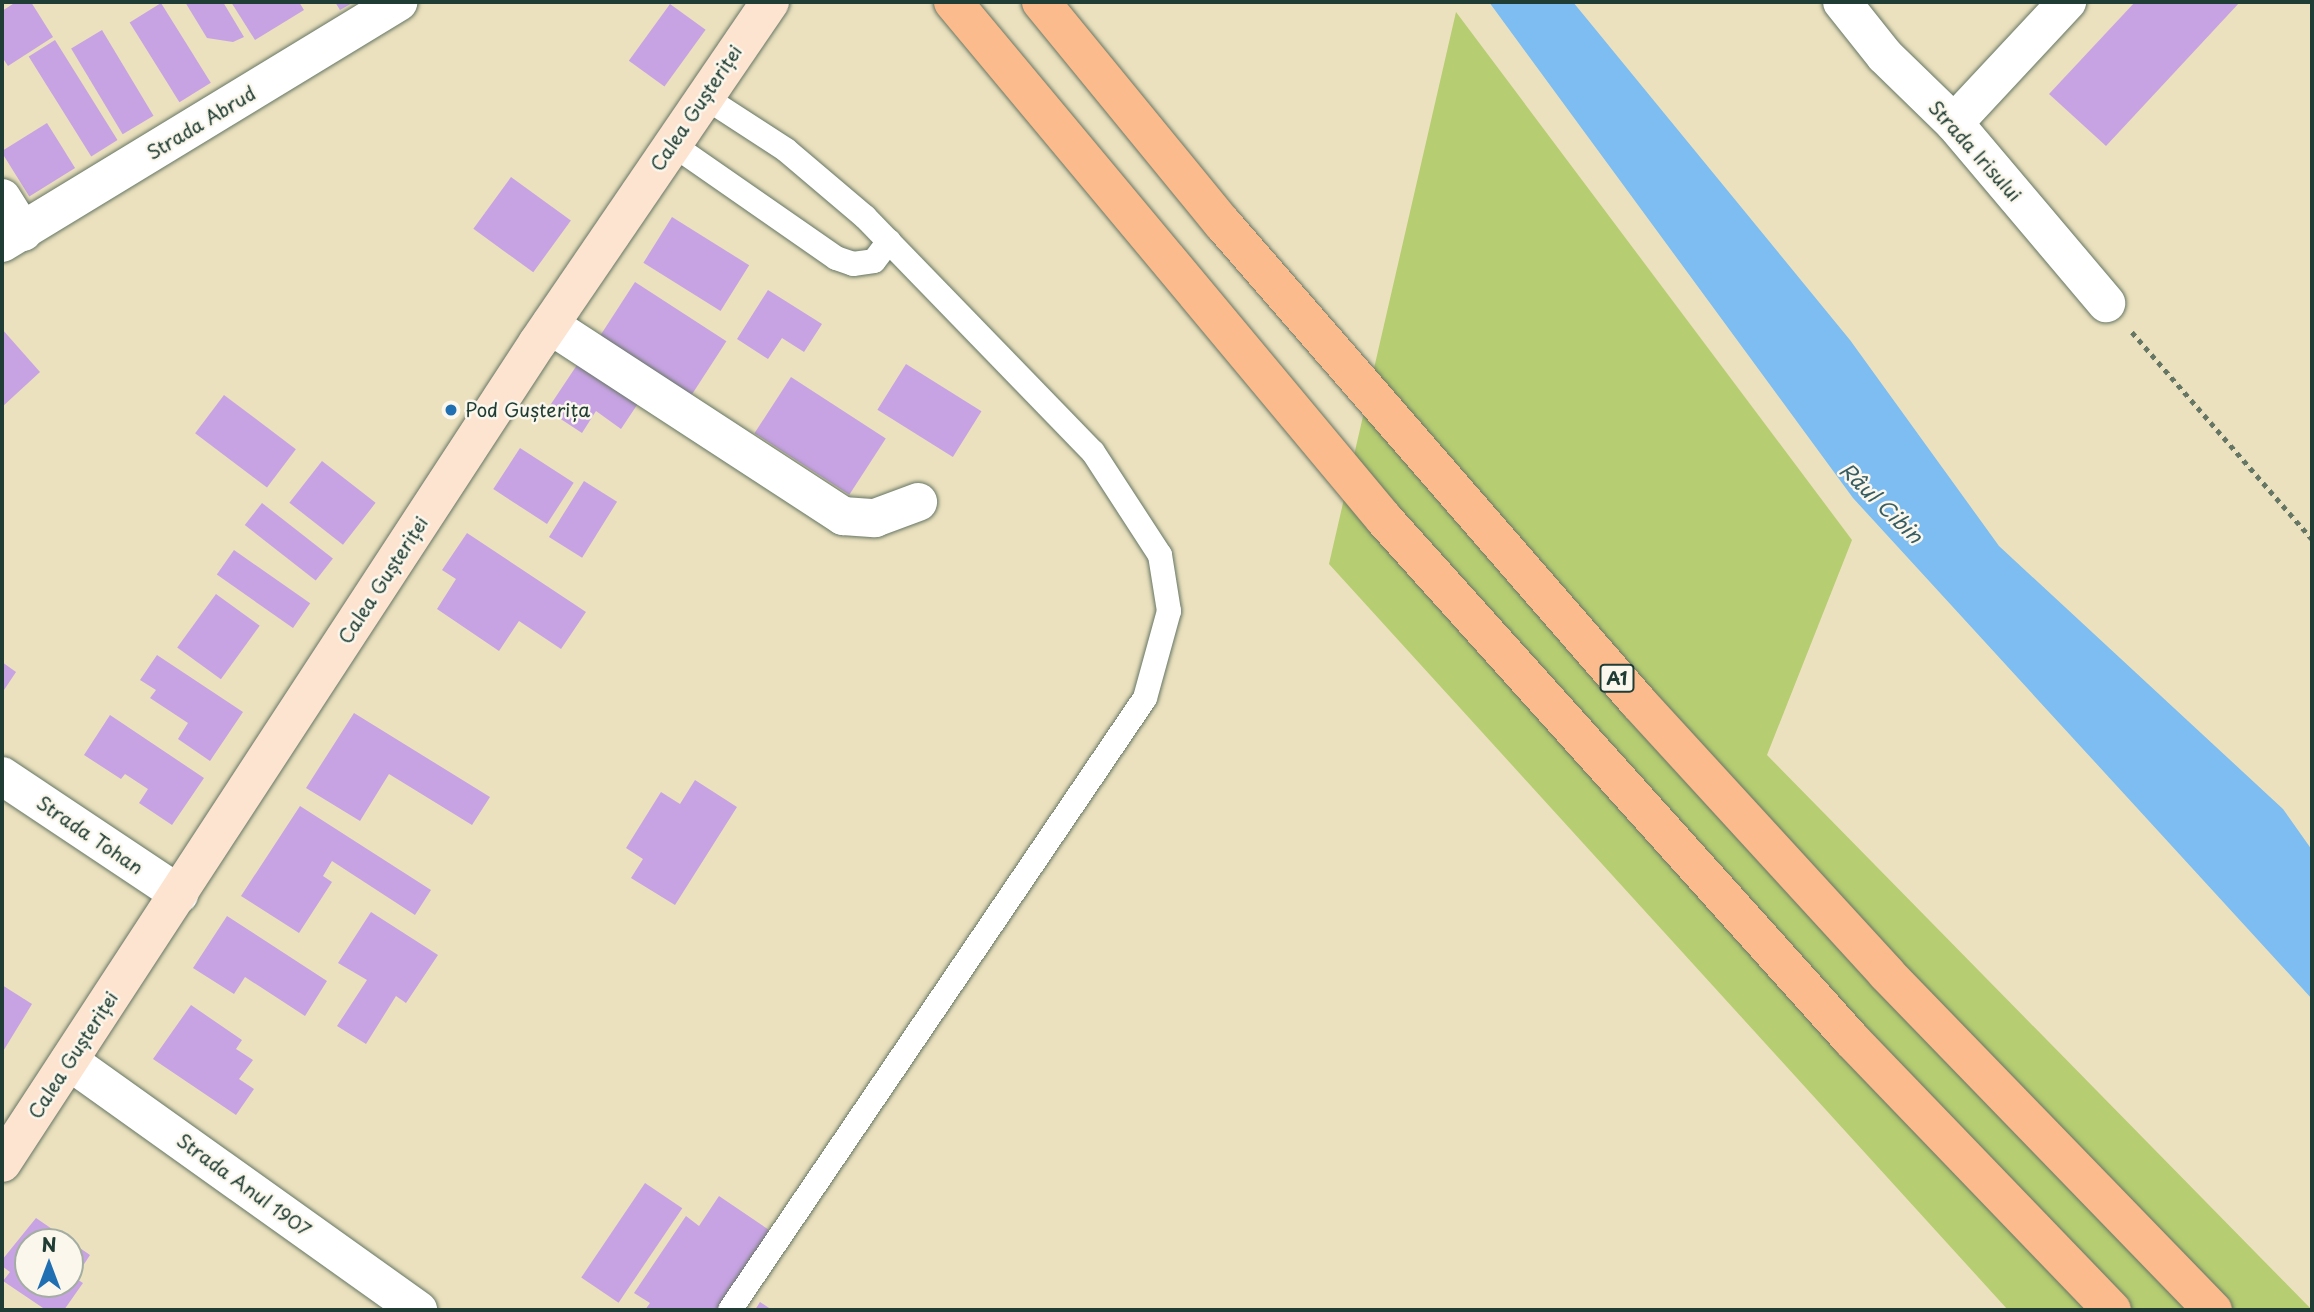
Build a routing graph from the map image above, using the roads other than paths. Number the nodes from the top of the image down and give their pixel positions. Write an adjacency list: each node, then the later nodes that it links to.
1 (399, 2): 11 (street, Strada Abrud)
2 (770, 2): 7 (main road, Calea Gușteriței)
3 (953, 2): 22 (highway)
4 (1842, 2): 8 (street, Strada Irisului)
5 (2067, 2): 8 (street)
6 (1048, 9): 23 (highway, A1)
7 (704, 96): 9 (main road, Calea Gușteriței); 12 (lane)
8 (1954, 123): 13 (street, Strada Irisului)
9 (671, 144): 12 (lane); 14 (main road, Calea Gușteriței)
10 (2, 198): 11 (street)
11 (12, 238)
12 (889, 241): 21 (lane)
13 (2106, 303)
14 (550, 325): 15 (street); 17 (main road, Calea Gușteriței)
15 (918, 502)
16 (2, 776): 17 (street, Strada Tohan)
17 (179, 894): 18 (main road, Calea Gușteriței)
18 (69, 1061): 19 (main road, Calea Gușteriței); 20 (street, Strada Anul 1907)
19 (2, 1163)
20 (418, 1310)
21 (730, 1310)
22 (2112, 1310)
23 (2213, 1310)

